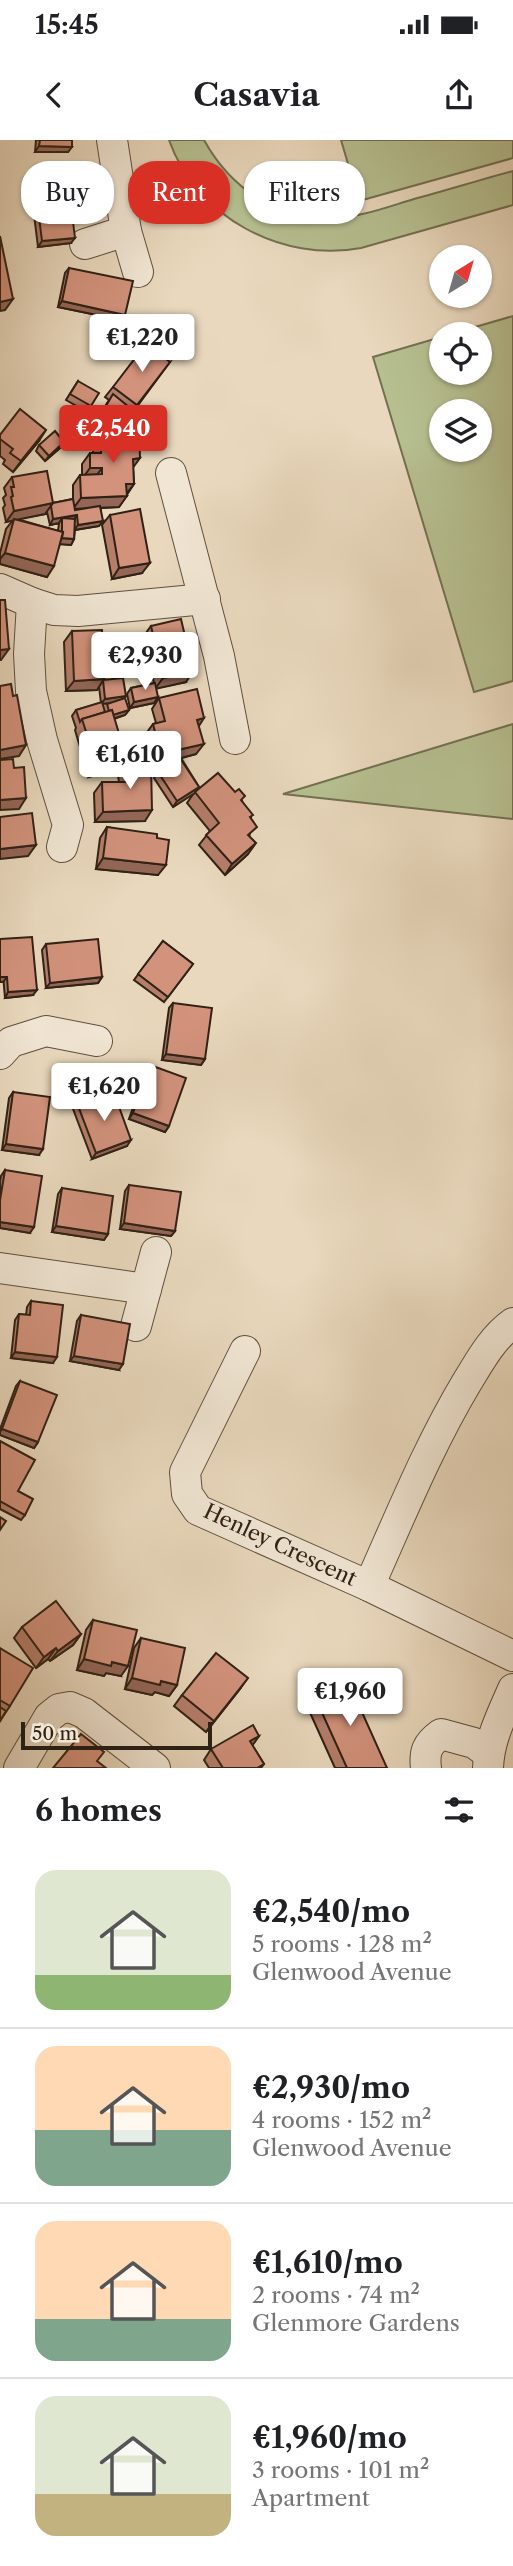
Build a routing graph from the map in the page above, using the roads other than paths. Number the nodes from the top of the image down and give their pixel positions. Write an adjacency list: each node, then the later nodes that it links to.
1 (113, 140): 2 (street)
2 (125, 231): 3 (street); 4 (street)
3 (85, 244)
4 (138, 272)
5 (171, 473): 7 (street)
6 (0, 589): 8 (street)
7 (205, 599): 8 (street); 9 (street)
8 (32, 603): 10 (street)
9 (235, 740)
10 (62, 846)
11 (97, 1041): 12 (street)
12 (0, 1054)
13 (156, 1252): 15 (street)
14 (1, 1270): 15 (street)
15 (146, 1289): 17 (street)
16 (513, 1324): 19 (street, Henley Crescent)
17 (136, 1326)
18 (245, 1351): 19 (street, Henley Crescent)
19 (369, 1586): 20 (street, Henley Crescent)
20 (513, 1657)
21 (513, 1689): 22 (street)
22 (488, 1760): 25 (street)
23 (19, 1768): 24 (street)
24 (155, 1768)
25 (426, 1768)

